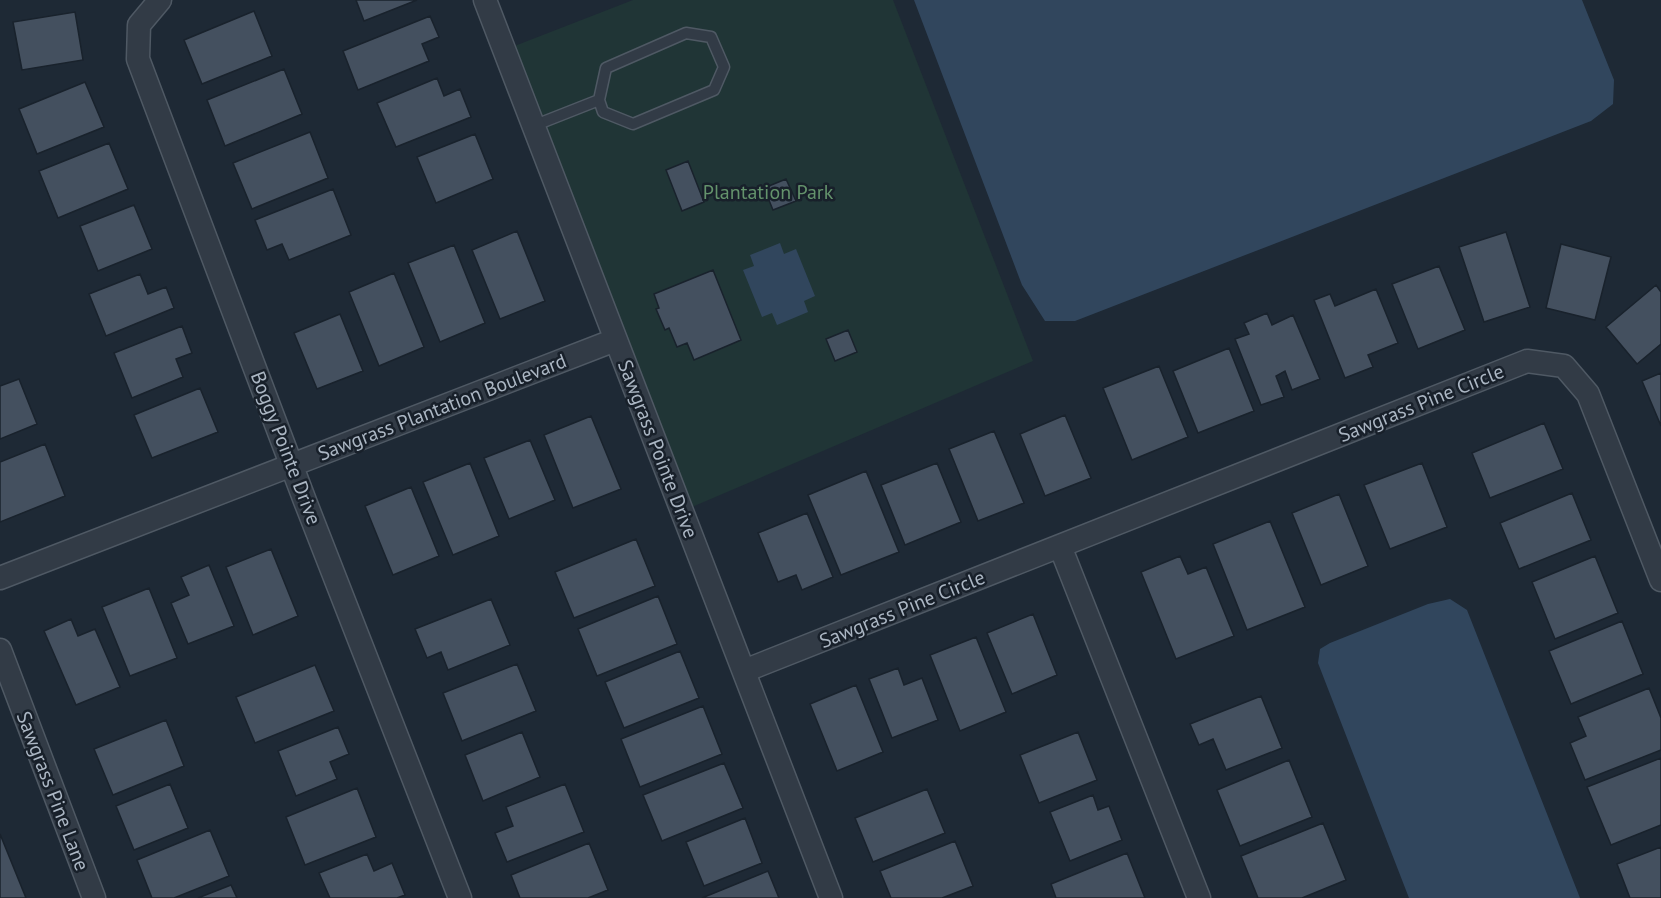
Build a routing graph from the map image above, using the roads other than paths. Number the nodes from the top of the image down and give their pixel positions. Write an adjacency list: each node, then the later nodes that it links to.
1 (160, 0): 6 (street, Boggy Pointe Drive)
2 (484, 0): 4 (street, Sawgrass Pointe Drive)
3 (598, 100): 3 (lane); 4 (lane)
4 (533, 126): 5 (street, Sawgrass Pointe Drive)
5 (615, 340): 6 (street, Sawgrass Plantation Boulevard); 11 (street, Sawgrass Pointe Drive)
6 (292, 465): 8 (street, Sawgrass Plantation Boulevard); 13 (street, Boggy Pointe Drive)
7 (1060, 546): 9 (street, Sawgrass Pine Circle); 11 (street, Sawgrass Pine Circle); 15 (street)
8 (0, 578)
9 (1661, 580)
10 (0, 650): 12 (street, Sawgrass Pine Lane)
11 (744, 671): 14 (street, Sawgrass Pointe Drive)
12 (94, 898)
13 (460, 898)
14 (831, 898)
15 (1199, 898)

